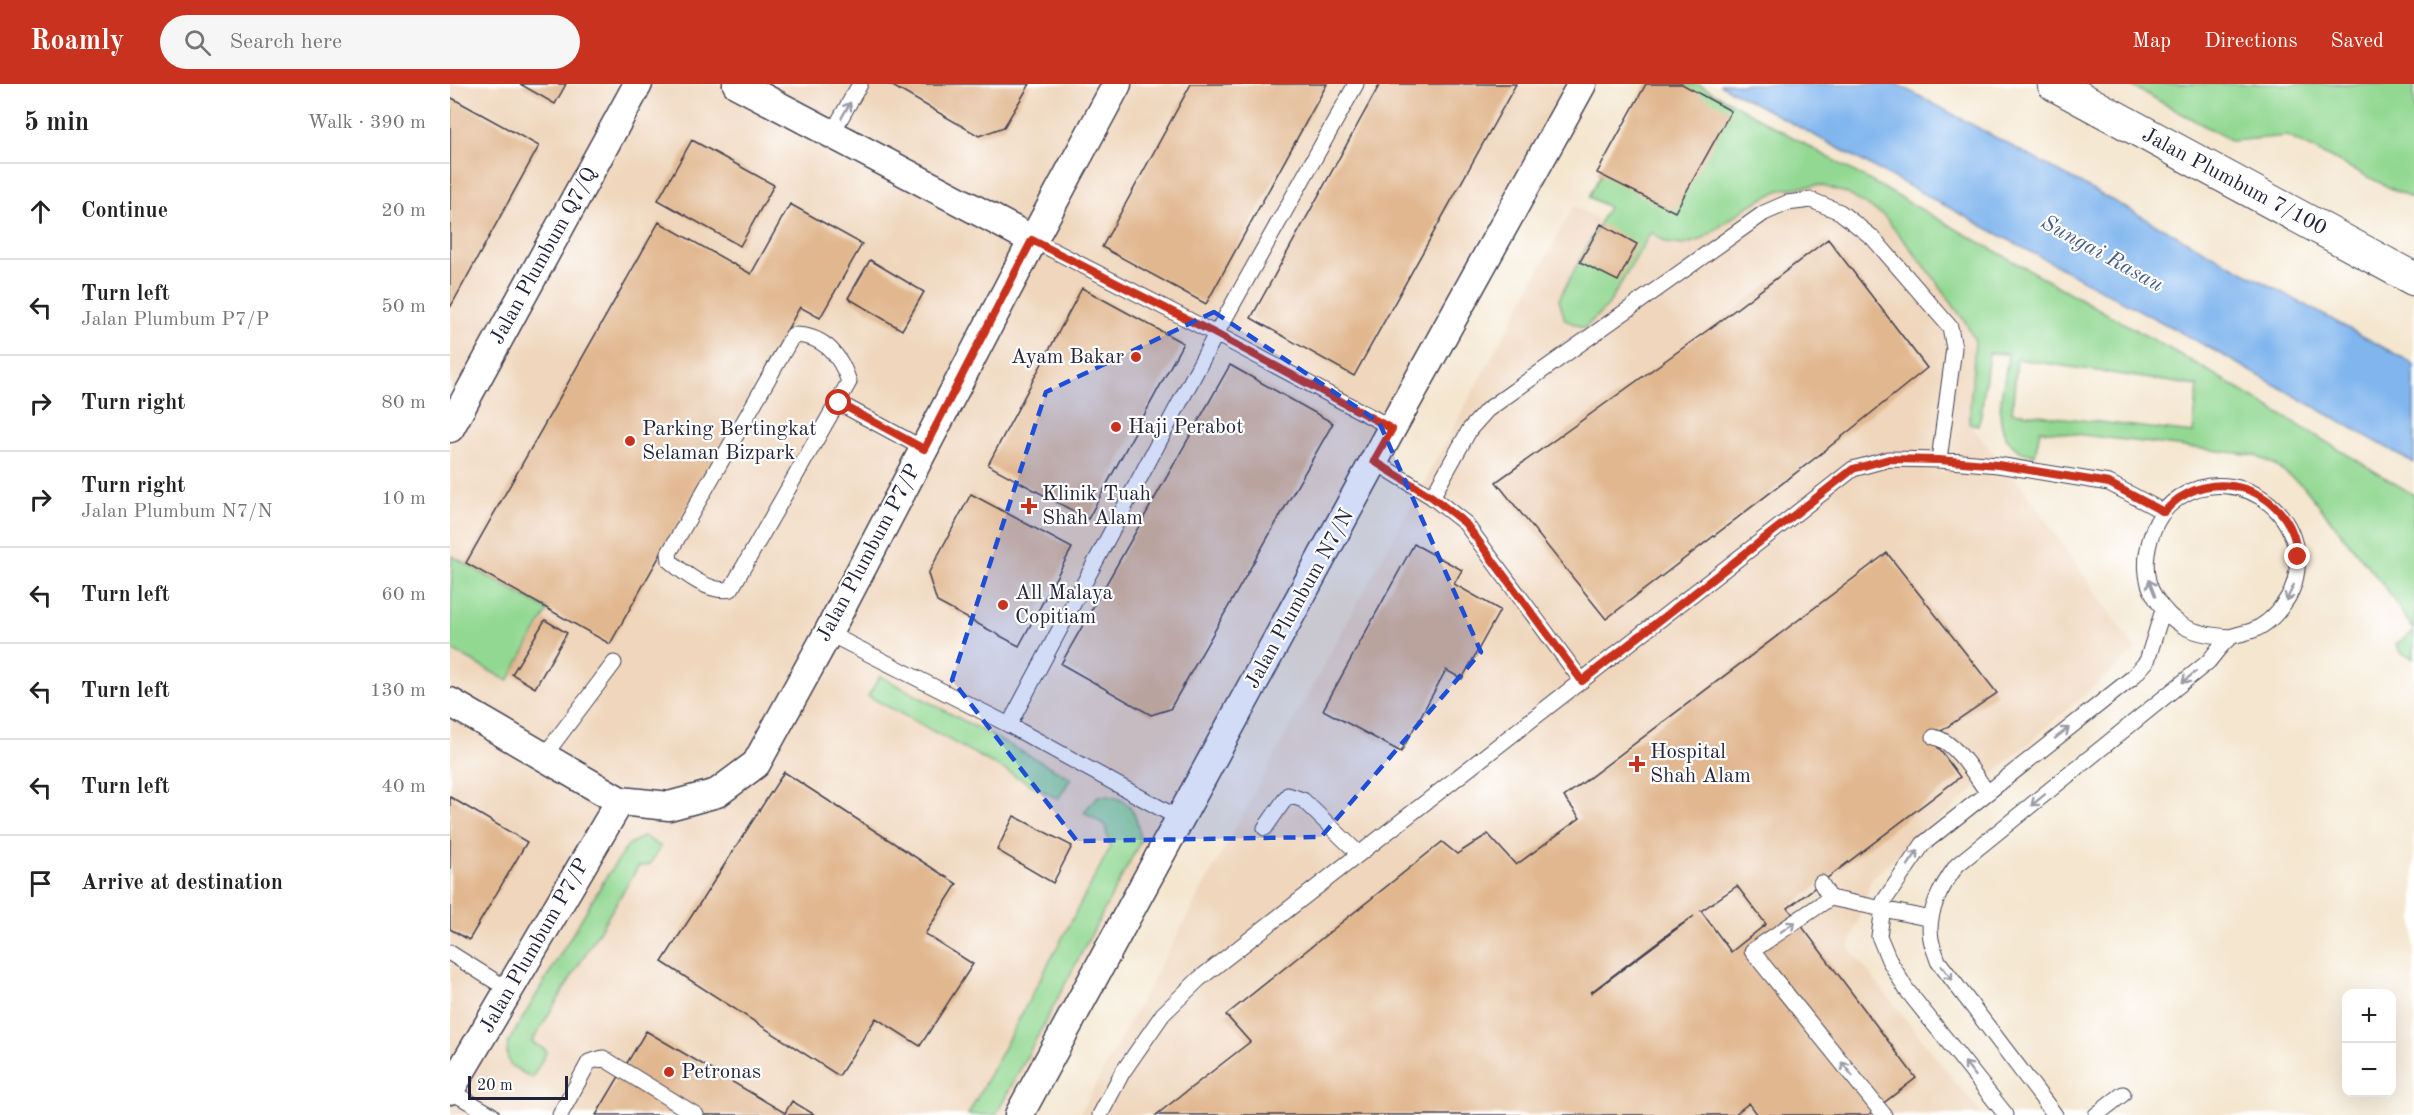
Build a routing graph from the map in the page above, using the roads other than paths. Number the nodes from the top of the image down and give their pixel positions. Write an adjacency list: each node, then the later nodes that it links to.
1 (638, 84): 13 (street, Jalan Plumbum Q7/Q)
2 (737, 84): 8 (street)
3 (860, 84): 8 (lane, one-way to 3)
4 (1117, 84): 9 (street, Jalan Plumbum P7/P)
5 (1356, 84): 11 (lane)
6 (1582, 84): 14 (street, Jalan Plumbum N7/N)
7 (2054, 84): 10 (street, Jalan Plumbum 7/100)
8 (831, 135): 9 (street)
9 (1032, 240): 11 (lane); 15 (street, Jalan Plumbum P7/P)
10 (2414, 279)
11 (1216, 334): 14 (lane); 26 (lane)
12 (839, 403): 12 (lane); 15 (lane)
13 (450, 428)
14 (1392, 429): 17 (street, Jalan Plumbum N7/N)
15 (924, 449): 21 (street, Jalan Plumbum P7/P)
16 (1939, 460): 18 (lane); 19 (lane); 24 (lane)
17 (1374, 461): 18 (lane); 31 (street, Jalan Plumbum N7/N)
18 (1432, 497): 24 (lane)
19 (2164, 512): 20 (lane, one-way to 19); 22 (lane, one-way to 22)
20 (2163, 610): 22 (lane); 29 (lane, one-way to 20)
21 (828, 633): 26 (lane); 30 (street, Jalan Plumbum P7/P)
22 (2231, 637): 37 (lane, one-way to 37)
23 (614, 663): 28 (lane)
24 (1582, 681): 33 (lane)
25 (450, 702): 28 (street, Jalan Plumbum P7/P)
26 (1009, 725): 31 (lane)
27 (1934, 737): 29 (lane)
28 (544, 756): 30 (street, Jalan Plumbum P7/P)
29 (1987, 792): 36 (lane, one-way to 29)
30 (620, 801): 39 (street, Jalan Plumbum P7/P)
31 (1180, 819): 45 (street, Jalan Plumbum N7/N)
32 (1265, 828): 33 (lane)
33 (1359, 854): 46 (lane)
34 (1821, 883): 35 (lane)
35 (1830, 898): 36 (lane); 47 (lane, one-way to 35)
36 (1883, 907): 37 (lane); 48 (lane, one-way to 36)
37 (1931, 919): 49 (lane, one-way to 49)
38 (450, 953): 39 (lane)
39 (509, 990): 40 (street, Jalan Plumbum P7/P)
40 (450, 1091): 42 (lane)
41 (2123, 1094): 50 (lane)
42 (492, 1115)
43 (560, 1115): 44 (lane)
44 (696, 1115)
45 (1019, 1115)
46 (1100, 1115)
47 (1884, 1115)
48 (2006, 1115)
49 (2055, 1115)
50 (2096, 1115)

